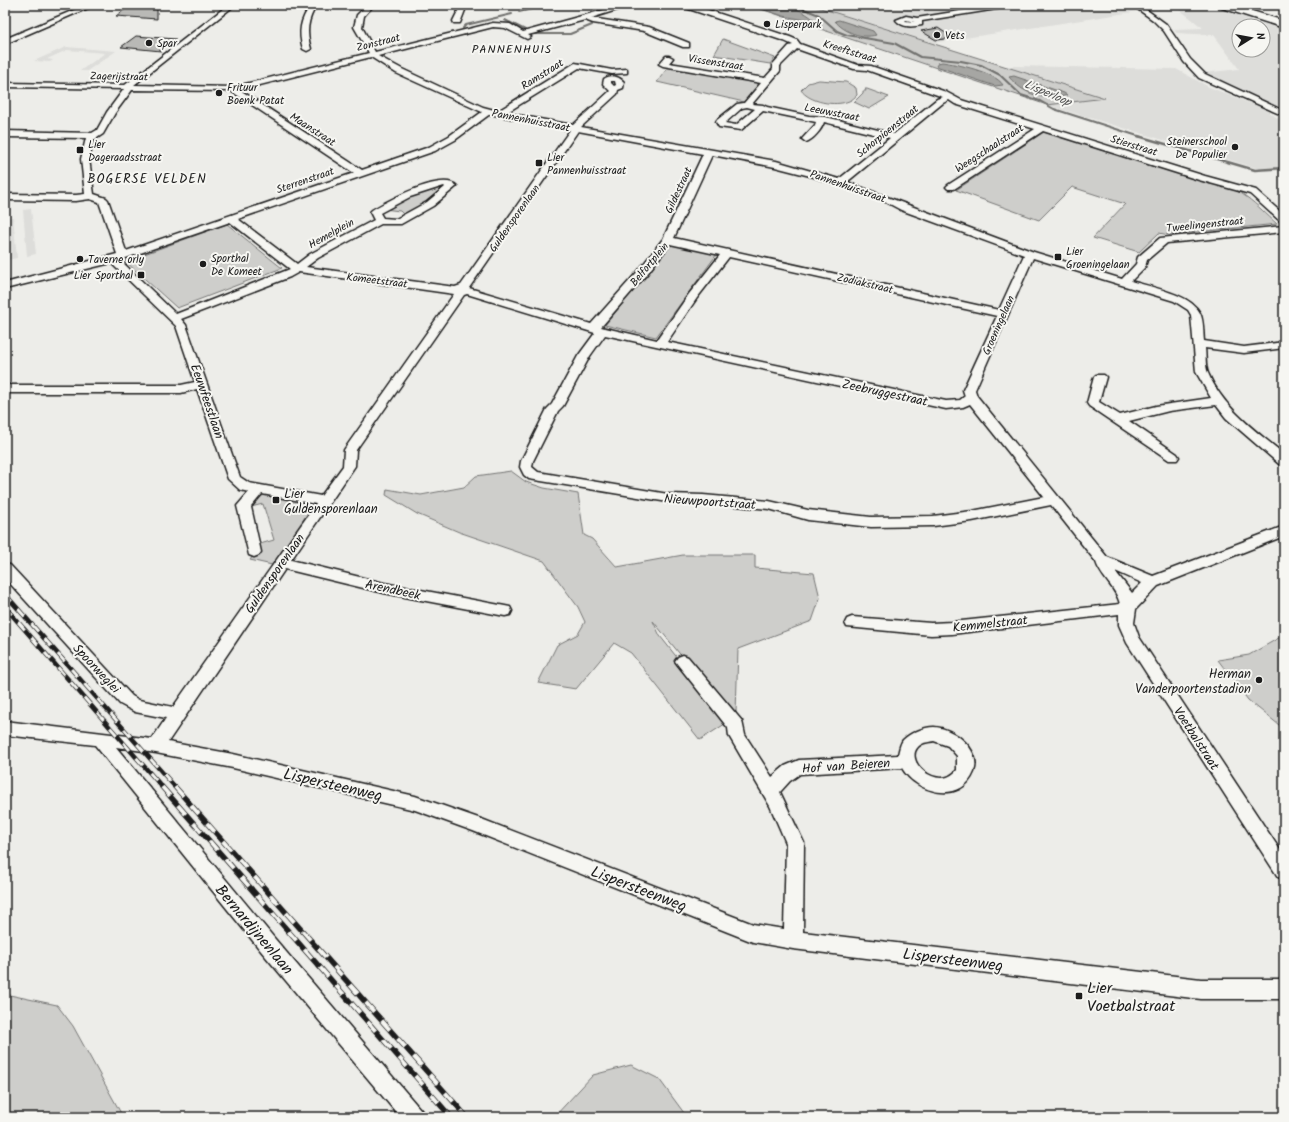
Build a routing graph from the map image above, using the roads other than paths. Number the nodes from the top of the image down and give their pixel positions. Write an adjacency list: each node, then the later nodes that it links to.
1 (92, 5): 17 (street)
2 (232, 5): 26 (street)
3 (314, 5): 20 (street)
4 (372, 5): 21 (street, Pannenhuisstraat)
5 (464, 5): 15 (street)
6 (630, 5): 12 (street)
7 (680, 5): 19 (street, Kreeftstraat)
8 (1009, 5): 14 (street)
9 (1135, 5): 35 (street)
10 (1223, 5): 16 (highway)
11 (1240, 5): 13 (highway)
12 (586, 18): 18 (street); 21 (street, Zonstraat)
13 (1284, 19)
14 (917, 20)
15 (457, 21)
16 (1284, 25)
17 (5, 42)
18 (686, 45)
19 (797, 46): 24 (street); 29 (street, Kreeftstraat)
20 (307, 49)
21 (372, 54): 27 (street, Zonstraat); 32 (street, Pannenhuisstraat)
22 (664, 64): 24 (street, Vissenstraat)
23 (624, 71): 34 (street, Ramstraat)
24 (766, 81): 30 (street)
25 (5, 85): 26 (street, Zagerijstraat)
26 (128, 88): 27 (street, Zagerijstraat); 40 (street)
27 (233, 89): 44 (street, Maanstraat)
28 (614, 89): 37 (street, Guldensporenlaan)
29 (948, 98): 33 (street, Kreeftstraat); 41 (street, Schorpioenstraat)
30 (747, 105): 31 (street, Leeuwstraat); 31 (street)
31 (763, 108): 36 (street, Leeuwstraat)
32 (488, 112): 34 (street, Pannenhuisstraat); 44 (street, Sterrenstraat)
33 (991, 112): 38 (street, Stierstraat)
34 (498, 114): 37 (street, Pannenhuisstraat)
35 (1284, 114)
36 (821, 120): 41 (street, Leeuwstraat); 42 (street)
37 (575, 128): 43 (street, Pannenhuisstraat); 60 (street, Guldensporenlaan)
38 (1041, 129): 46 (street, Weegschaalstraat); 50 (street, Stierstraat)
39 (5, 134): 40 (street)
40 (94, 136): 47 (street)
41 (896, 137): 45 (street, Schorpioenstraat)
42 (806, 139)
43 (709, 151): 45 (street, Pannenhuisstraat); 53 (street, Gildestraat)
44 (361, 173): 49 (street, Sterrenstraat)
45 (840, 183): 55 (street, Pannenhuisstraat)
46 (951, 187)
47 (90, 196): 48 (street); 56 (street, Eeuwfeestlaan)
48 (5, 197)
49 (231, 218): 56 (street, Sterrenstraat); 57 (street)
50 (1284, 220)
51 (379, 221): 51 (street, Hemelplein); 57 (street, Hemelplein)
52 (1284, 229): 58 (street, Tweelingenstraat)
53 (668, 240): 54 (street, Belfortplein); 63 (street, Belfortplein)
54 (727, 253): 61 (street, Zodiakstraat); 64 (street)
55 (1030, 254): 58 (street, Pannenhuisstraat); 61 (street, Groeningelaan)
56 (118, 256): 59 (street, Sterrenstraat); 62 (street, Eeuwfeestlaan)
57 (297, 269): 60 (street, Komeetstraat); 62 (street)
58 (1124, 282): 65 (street, Pannenhuisstraat)
59 (5, 286)
60 (462, 290): 63 (street, Komeetstraat); 77 (street, Guldensporenlaan)
61 (1004, 314): 70 (street, Groeningelaan)
62 (175, 318): 68 (street, Eeuwfeestlaan)
63 (598, 329): 64 (street, Zeebruggestraat); 76 (street, Nieuwpoortstraat)
64 (660, 344): 70 (street, Zeebruggestraat)
65 (1199, 344): 66 (street); 71 (street, Pannenhuisstraat)
66 (1284, 345)
67 (1100, 377): 72 (street)
68 (202, 384): 69 (street); 75 (street, Eeuwfeestlaan)
69 (5, 389)
70 (971, 397): 76 (street)
71 (1219, 401): 72 (street); 74 (street, Pannenhuisstraat)
72 (1119, 420): 73 (street)
73 (1173, 457)
74 (1284, 461)
75 (259, 490): 77 (street, Eeuwfeestlaan); 79 (street)
76 (1053, 500): 80 (street)
77 (324, 501): 81 (street, Guldensporenlaan)
78 (1284, 531): 83 (street)
79 (254, 552)
80 (1102, 560): 83 (street); 84 (street)
81 (281, 563): 85 (street, Arendbeek); 88 (street, Guldensporenlaan)
82 (5, 569): 88 (street, Spoorweglei)
83 (1153, 582): 84 (street)
84 (1128, 608): 86 (street, Kemmelstraat); 94 (street, Voetbalstraat)
85 (505, 611)
86 (852, 623)
87 (683, 661): 93 (street)
88 (177, 714): 91 (street)
89 (5, 728): 90 (street, Lispersteenweg)
90 (99, 738): 91 (street, Lispersteenweg); 97 (street, Bernardijnenlaan)
91 (156, 746): 95 (street, Lispersteenweg)
92 (906, 761): 93 (street, Hof van Beieren)
93 (772, 790): 95 (street)
94 (1284, 871)
95 (794, 940): 96 (street, Lispersteenweg)
96 (1284, 989)
97 (414, 1117)

